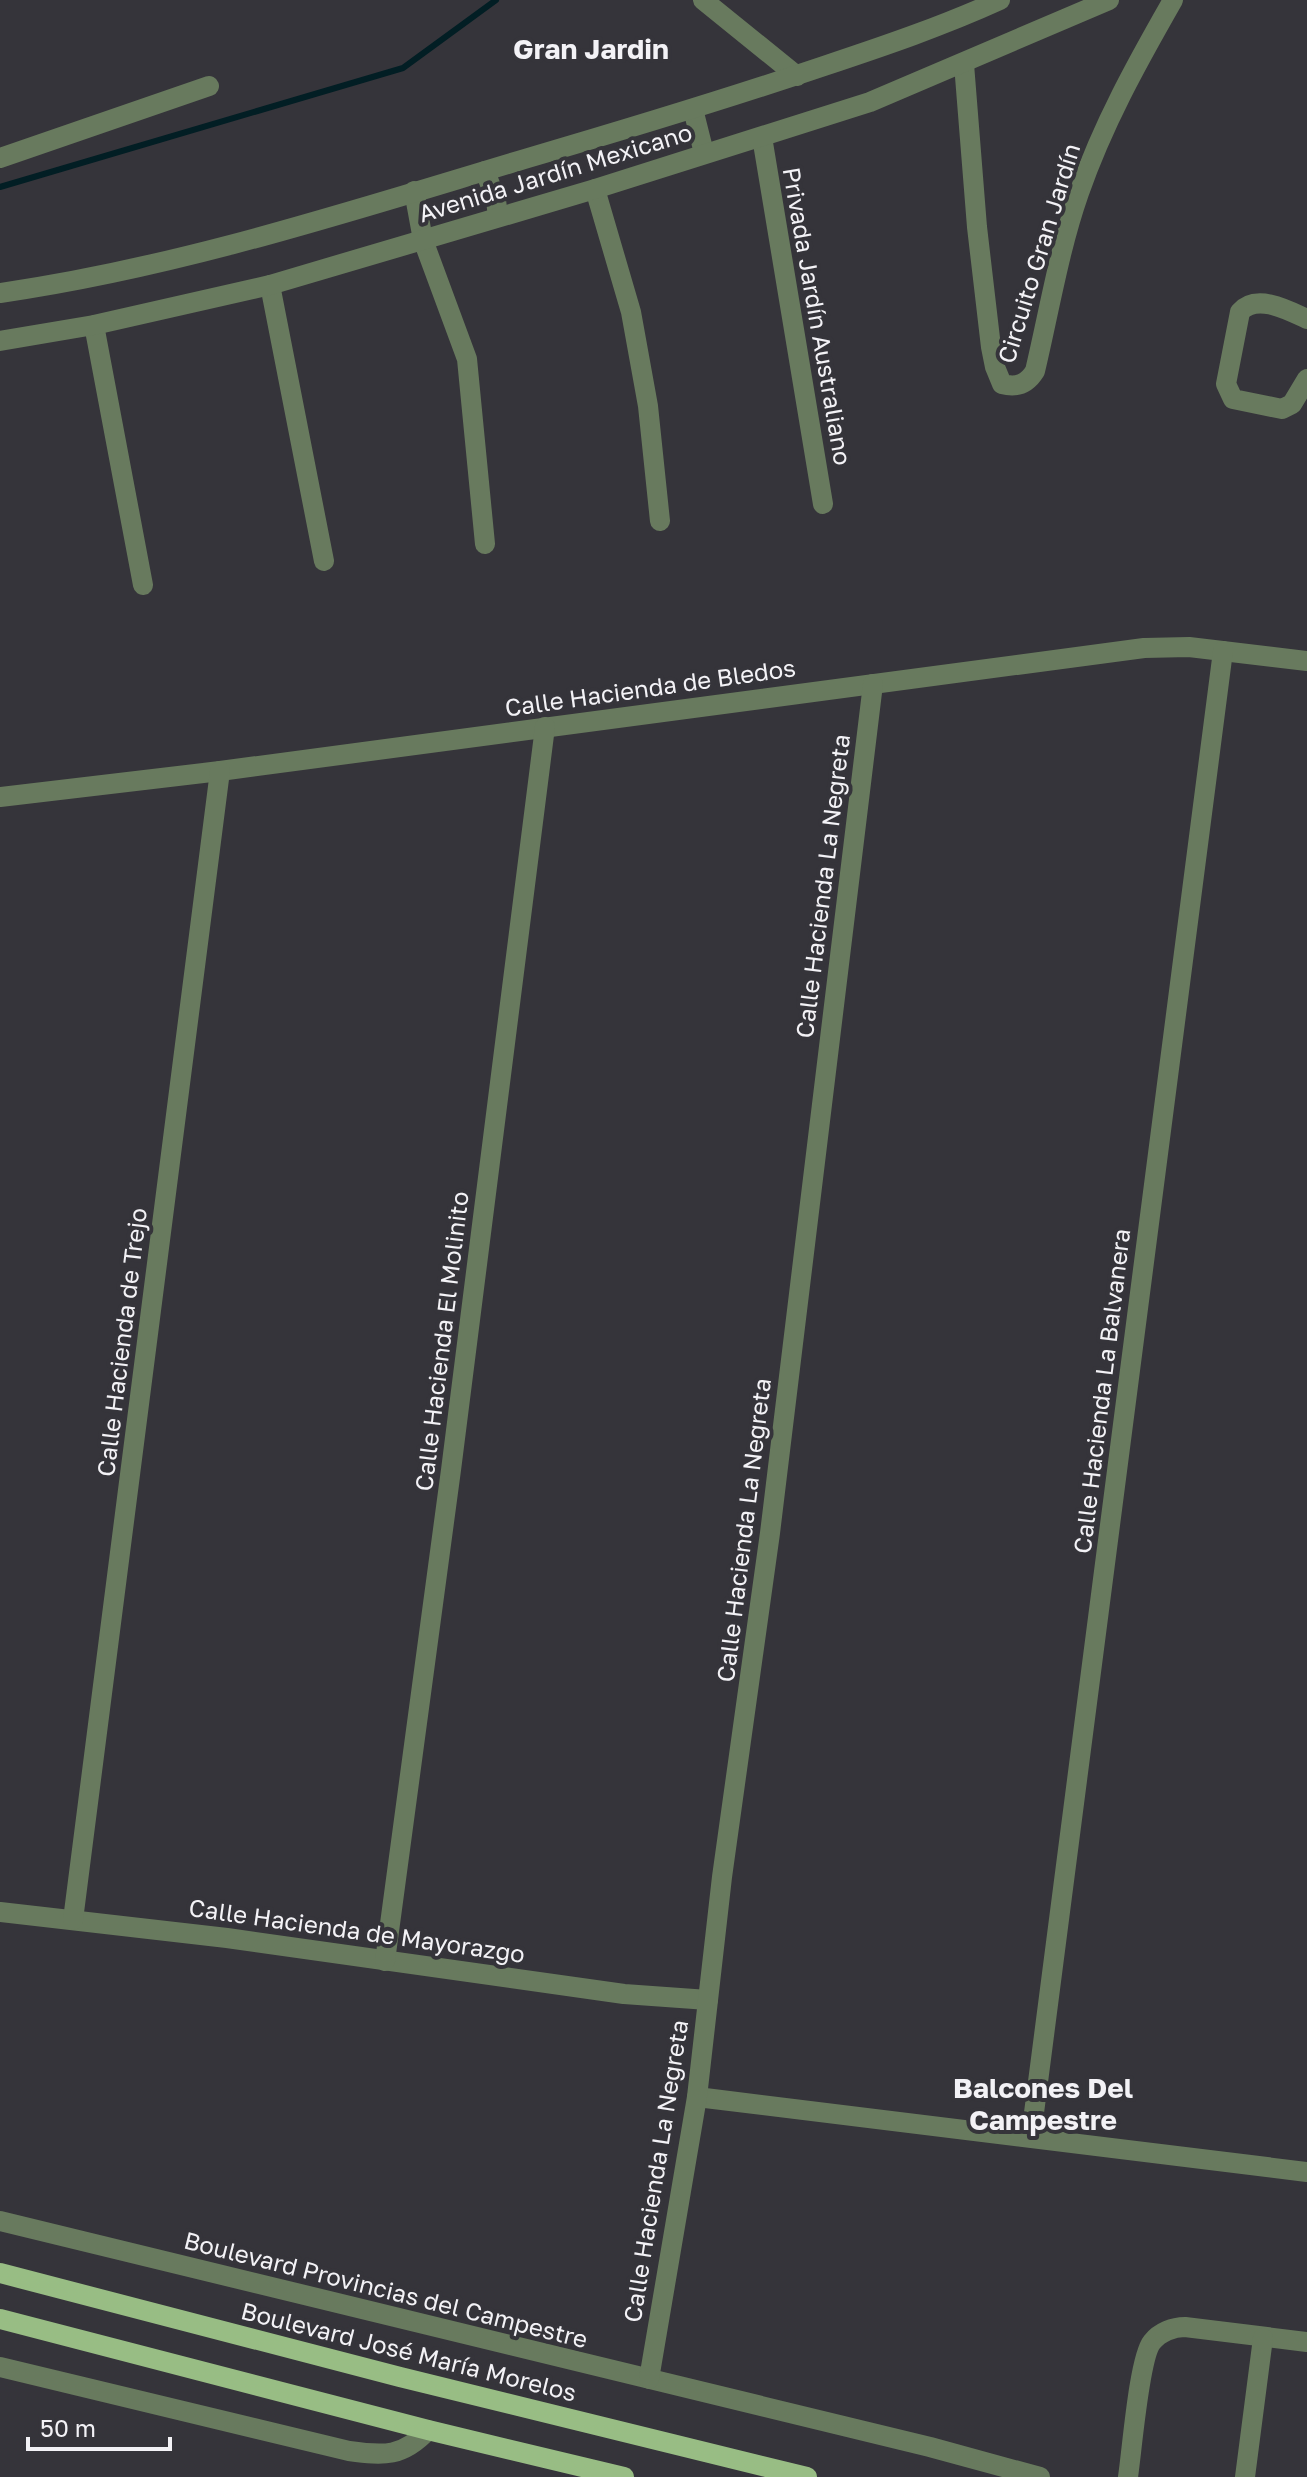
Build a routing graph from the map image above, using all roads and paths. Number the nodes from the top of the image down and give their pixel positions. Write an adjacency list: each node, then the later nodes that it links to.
1 (703, 0): 6 (street)
2 (1109, 0): 5 (street, Avenida Jardín Mexicano)
3 (1173, 0): 5 (street, Circuito Gran Jardín)
4 (988, 2): 6 (street, Avenida Jardín Mexicano)
5 (964, 64): 9 (street, Avenida Jardín Mexicano)
6 (797, 76): 8 (street, Avenida Jardín Mexicano)
7 (209, 86): 11 (street)
8 (693, 109): 10 (street); 12 (street, Avenida Jardín Mexicano)
9 (762, 137): 10 (street, Avenida Jardín Mexicano); 23 (street, Privada Jardín Australiano)
10 (704, 153): 13 (street, Avenida Jardín Mexicano)
11 (0, 158)
12 (485, 171): 14 (street, Avenida Jardín Mexicano); 15 (street)
13 (595, 189): 15 (street, Avenida Jardín Mexicano); 24 (street)
14 (414, 191): 16 (street); 18 (street, Avenida Jardín Mexicano)
15 (498, 217): 16 (street, Avenida Jardín Mexicano)
16 (423, 240): 17 (street, Avenida Jardín Mexicano); 25 (street)
17 (270, 285): 20 (street, Avenida Jardín Mexicano); 26 (street)
18 (0, 293)
19 (1307, 319): 22 (street)
20 (94, 325): 21 (street, Avenida Jardín Mexicano); 27 (street)
21 (0, 341)
22 (1307, 379)
23 (823, 504)
24 (660, 521)
25 (485, 544)
26 (324, 561)
27 (143, 585)
28 (1223, 651): 29 (street, Calle Hacienda de Bledos); 30 (street, Calle Hacienda de Bledos); 39 (street, Calle Hacienda La Balvanera)
29 (1307, 661)
30 (873, 684): 31 (street, Calle Hacienda de Bledos); 37 (street, Calle Hacienda La Negreta)
31 (545, 727): 32 (street, Calle Hacienda de Bledos); 36 (street, Calle Hacienda El Molinito)
32 (220, 771): 33 (street, Calle Hacienda de Bledos); 35 (street, Calle Hacienda de Trejo)
33 (0, 797)
34 (0, 1912): 35 (street, Calle Hacienda de Mayorazgo)
35 (73, 1920): 36 (street, Calle Hacienda de Mayorazgo)
36 (385, 1961): 37 (street, Calle Hacienda de Mayorazgo)
37 (708, 2000): 38 (street, Calle Hacienda La Negreta)
38 (697, 2097): 39 (street); 47 (street, Calle Hacienda La Negreta)
39 (1031, 2136): 40 (street)
40 (1307, 2172)
41 (0, 2221): 47 (street, Boulevard Provincias del Campestre)
42 (0, 2273): 50 (main road, Boulevard José María Morelos)
43 (0, 2319): 48 (main road)
44 (1263, 2338): 45 (street); 52 (street); 53 (street)
45 (1307, 2342)
46 (0, 2367): 48 (street)
47 (649, 2379): 51 (street, Boulevard Provincias del Campestre)
48 (428, 2430): 49 (main road)
49 (624, 2477)
50 (807, 2477)
51 (1040, 2477)
52 (1128, 2477)
53 (1245, 2477)

